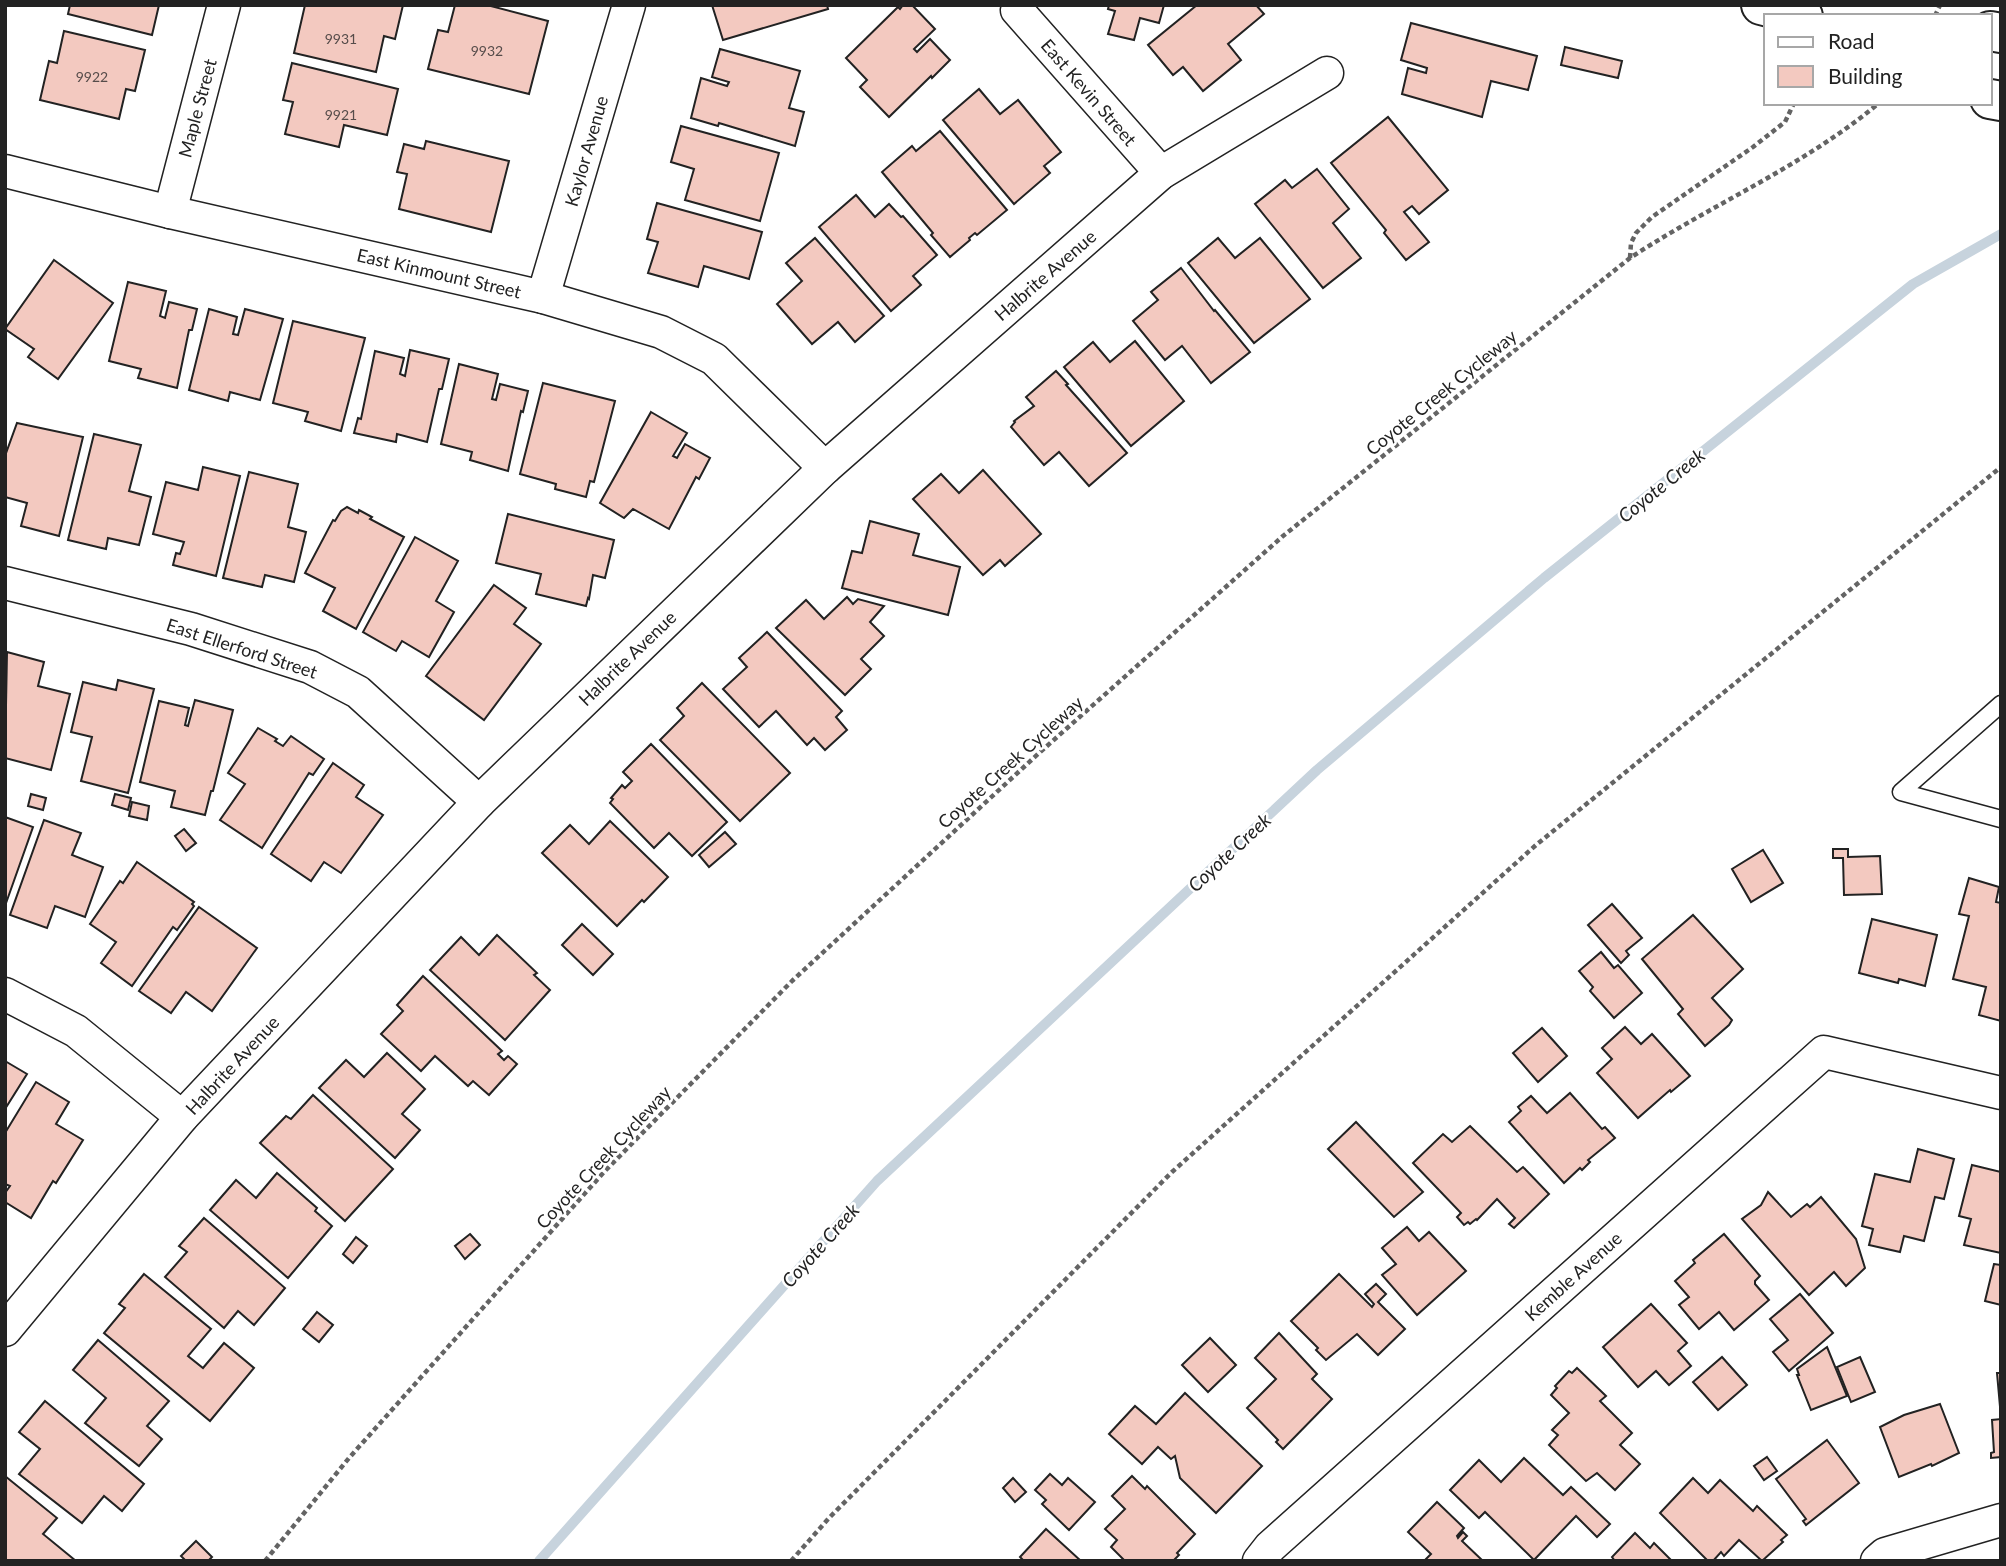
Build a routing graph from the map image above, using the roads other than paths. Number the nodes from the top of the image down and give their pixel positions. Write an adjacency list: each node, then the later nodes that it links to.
1 (224, 5): 9 (street, Maple Street)
2 (629, 5): 10 (street, Kaylor Avenue)
3 (1761, 5): 5 (main road)
4 (1017, 10): 8 (street, East Kevin Street)
5 (1795, 14)
6 (1328, 73): 8 (street, Halbrite Avenue)
7 (5, 170): 9 (street, East Kinmount Street)
8 (1161, 173): 11 (street, Halbrite Avenue)
9 (170, 212): 10 (street, East Kinmount Street)
10 (543, 297): 11 (street, East Kinmount Street)
11 (825, 468): 14 (street, Halbrite Avenue)
12 (5, 583): 14 (street, East Ellerford Street)
13 (1997, 711): 15 (lane)
14 (479, 802): 18 (street, Halbrite Avenue)
15 (2001, 819)
16 (5, 994): 18 (street)
17 (2001, 1093): 21 (street, Kemble Avenue)
18 (182, 1117): 19 (street, Halbrite Avenue)
19 (5, 1330)
20 (2001, 1520): 22 (street)
21 (1259, 1561)
22 (1877, 1561)

